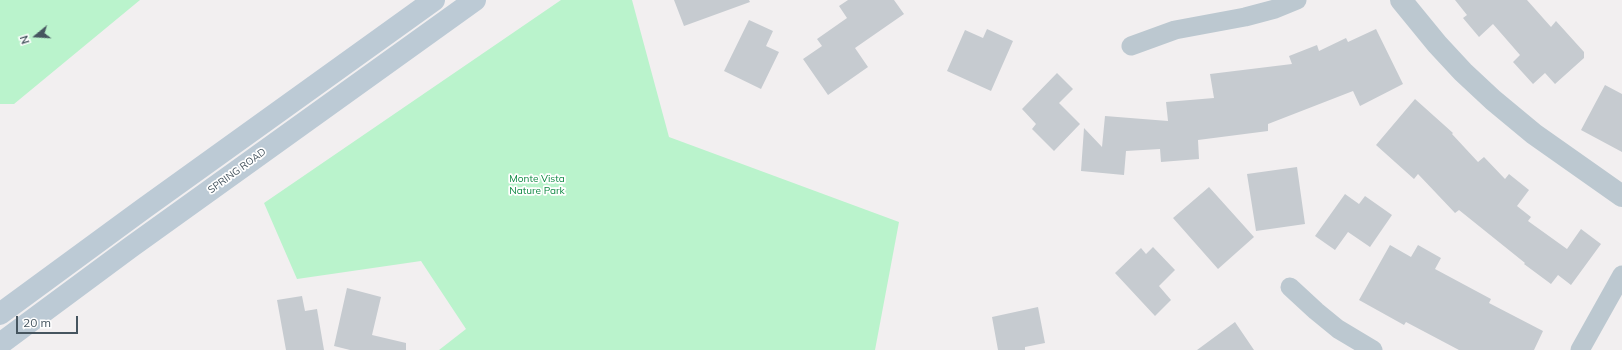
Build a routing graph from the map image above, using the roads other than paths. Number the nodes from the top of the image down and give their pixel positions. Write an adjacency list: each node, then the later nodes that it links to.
1 (434, 0): 9 (main road)
2 (475, 0): 10 (main road, SPRING ROAD)
3 (1297, 0): 5 (street)
4 (1401, 0): 6 (street)
5 (1131, 46)
6 (1622, 196)
7 (1622, 275): 12 (street)
8 (1290, 287): 11 (street)
9 (0, 314)
10 (0, 344)
11 (1372, 350)
12 (1580, 350)

